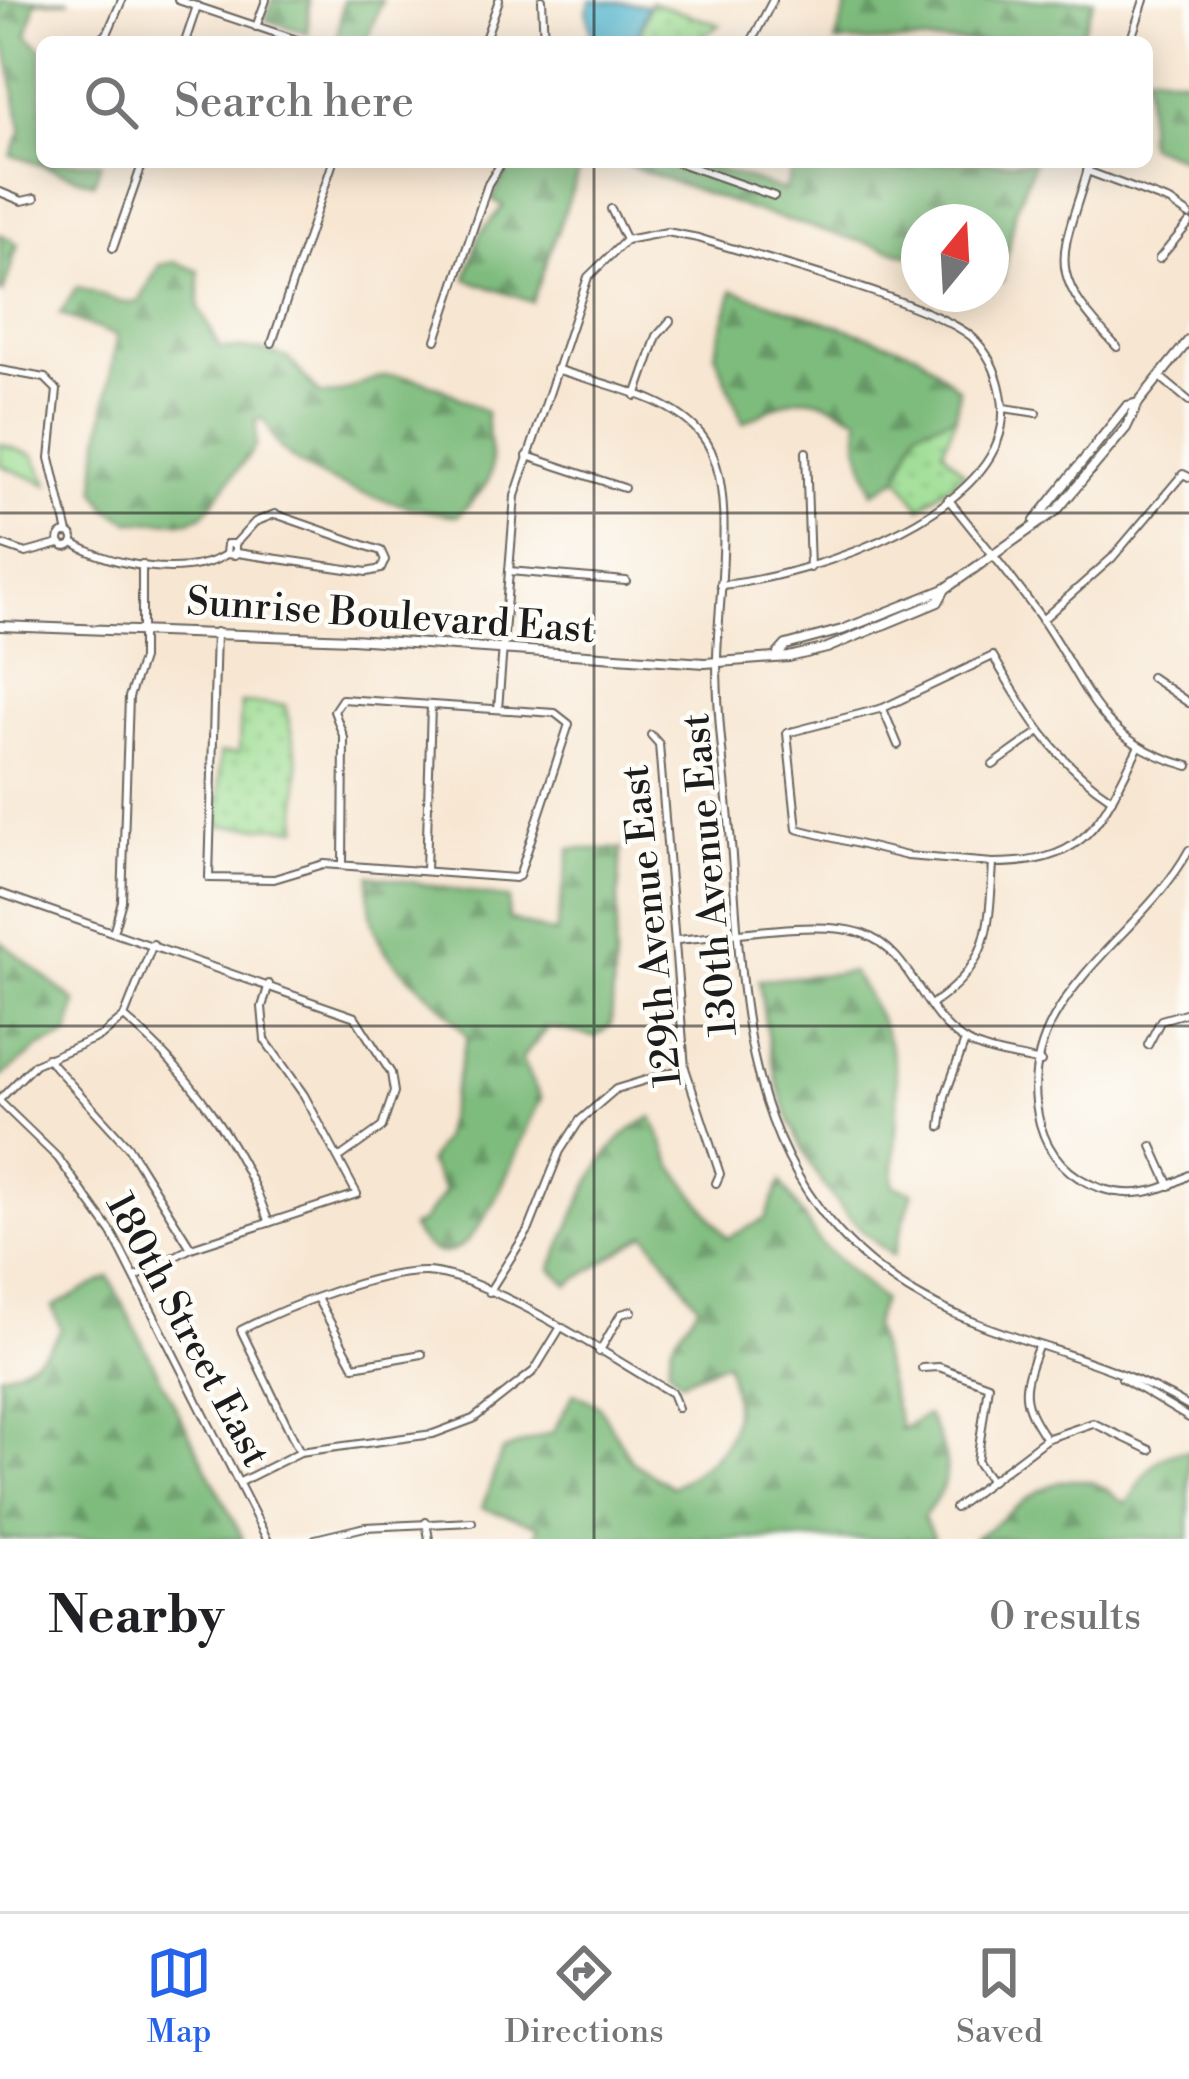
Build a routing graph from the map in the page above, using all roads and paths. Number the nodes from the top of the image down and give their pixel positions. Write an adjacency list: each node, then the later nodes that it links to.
1 (122, 0): 10 (street)
2 (178, 0): 8 (street)
3 (266, 0): 9 (street)
4 (499, 0): 13 (street)
5 (542, 0): 14 (street)
6 (1144, 0): 16 (street)
7 (770, 1): 15 (street)
8 (197, 7): 9 (street); 11 (street)
9 (256, 27): 12 (street)
10 (102, 36)
11 (186, 36)
12 (284, 36)
13 (486, 36)
14 (544, 36)
15 (755, 36)
16 (1132, 36)
17 (141, 168): 29 (street)
18 (331, 168): 34 (street)
19 (498, 168): 32 (street)
20 (694, 168): 24 (street)
21 (1088, 168): 35 (street)
22 (1090, 168): 27 (street)
23 (0, 192): 25 (street)
24 (774, 196)
25 (34, 198)
26 (610, 209): 28 (street)
27 (1189, 219): 30 (street)
28 (626, 240): 37 (street); 41 (street)
29 (113, 248)
30 (1159, 259)
31 (670, 322): 39 (street)
32 (436, 340)
33 (1189, 340): 38 (street, Sunrise Boulevard East)
34 (272, 343)
35 (1117, 347)
36 (0, 370): 48 (street)
37 (556, 370): 39 (street); 44 (street)
38 (1159, 376): 40 (street); 53 (street, Sunrise Boulevard East)
39 (636, 396): 58 (street, 130th Avenue East)
40 (1189, 401)
41 (1004, 408): 42 (street); 47 (street)
42 (1037, 413)
43 (806, 452): 55 (street)
44 (527, 456): 46 (street); 56 (street)
45 (1189, 477): 59 (street)
46 (624, 488)
47 (948, 499): 53 (street); 55 (street)
48 (68, 533): 49 (street); 51 (street)
49 (73, 543): 51 (street); 54 (street)
50 (0, 544): 51 (street)
51 (59, 544)
52 (236, 549): 52 (street); 54 (street)
53 (995, 556): 59 (street); 64 (street, Sunrise Boulevard East)
54 (142, 564): 61 (street)
55 (811, 568): 58 (street)
56 (509, 572): 57 (street); 63 (street)
57 (626, 580)
58 (720, 585): 64 (street, 130th Avenue East)
59 (1042, 620): 73 (street)
60 (0, 626): 61 (street, Sunrise Boulevard East)
61 (141, 630): 62 (street, Sunrise Boulevard East); 82 (street)
62 (216, 632): 63 (street, Sunrise Boulevard East); 79 (street)
63 (502, 650): 64 (street, Sunrise Boulevard East); 69 (street)
64 (717, 662): 83 (street, 130th Avenue East)
65 (1150, 677): 66 (street)
66 (1189, 703)
67 (431, 705): 69 (street); 79 (street); 80 (street)
68 (883, 708): 70 (street); 72 (street); 78 (street)
69 (498, 709): 80 (street)
70 (1038, 733): 74 (street); 76 (street)
71 (650, 735): 84 (street, 129th Avenue East)
72 (898, 745)
73 (1138, 746): 75 (street); 76 (street)
74 (993, 765)
75 (1189, 766)
76 (1112, 799): 78 (street)
77 (1189, 850): 93 (street)
78 (993, 863): 87 (street)
79 (343, 865): 80 (street)
80 (426, 871)
81 (0, 893): 82 (street)
82 (113, 931): 85 (street)
83 (738, 935): 84 (street); 87 (street); 109 (street, 130th Avenue East)
84 (676, 940): 94 (street, 129th Avenue East)
85 (153, 944): 86 (street); 89 (street)
86 (269, 984): 98 (street); 98 (street)
87 (931, 1004): 90 (street)
88 (1189, 1012): 91 (street)
89 (124, 1017): 92 (street); 102 (street)
90 (965, 1041): 93 (street); 96 (street)
91 (1148, 1046)
92 (47, 1058): 95 (street); 103 (street)
93 (1041, 1062): 101 (street)
94 (685, 1068): 100 (street, 129th Avenue East); 105 (street)
95 (0, 1101): 104 (street, 180th Street East)
96 (941, 1127)
97 (1152, 1146): 101 (street)
98 (340, 1157): 102 (street)
99 (1189, 1175): 101 (street)
100 (716, 1183)
101 (1171, 1186)
102 (269, 1224): 103 (street)
103 (191, 1248): 104 (street)
104 (136, 1277): 121 (street, 180th Street East)
105 (489, 1292): 106 (street); 108 (street)
106 (318, 1300): 111 (street); 119 (street)
107 (632, 1311): 110 (street)
108 (560, 1330): 110 (street); 119 (street)
109 (1038, 1348): 113 (street, 130th Avenue East); 117 (street)
110 (599, 1352): 114 (street)
111 (422, 1354)
112 (922, 1368): 120 (street)
113 (1122, 1378): 115 (street); 116 (street)
114 (678, 1408)
115 (1189, 1408)
116 (1189, 1418)
117 (1046, 1439): 118 (street); 120 (street)
118 (1150, 1450)
119 (300, 1452): 121 (street)
120 (990, 1480): 122 (street)
121 (240, 1482): 126 (street, 180th Street East)
122 (955, 1508)
123 (426, 1522): 124 (street); 125 (street); 128 (street)
124 (472, 1522)
125 (330, 1537): 127 (street)
126 (268, 1539)
127 (316, 1539)
128 (429, 1539)

